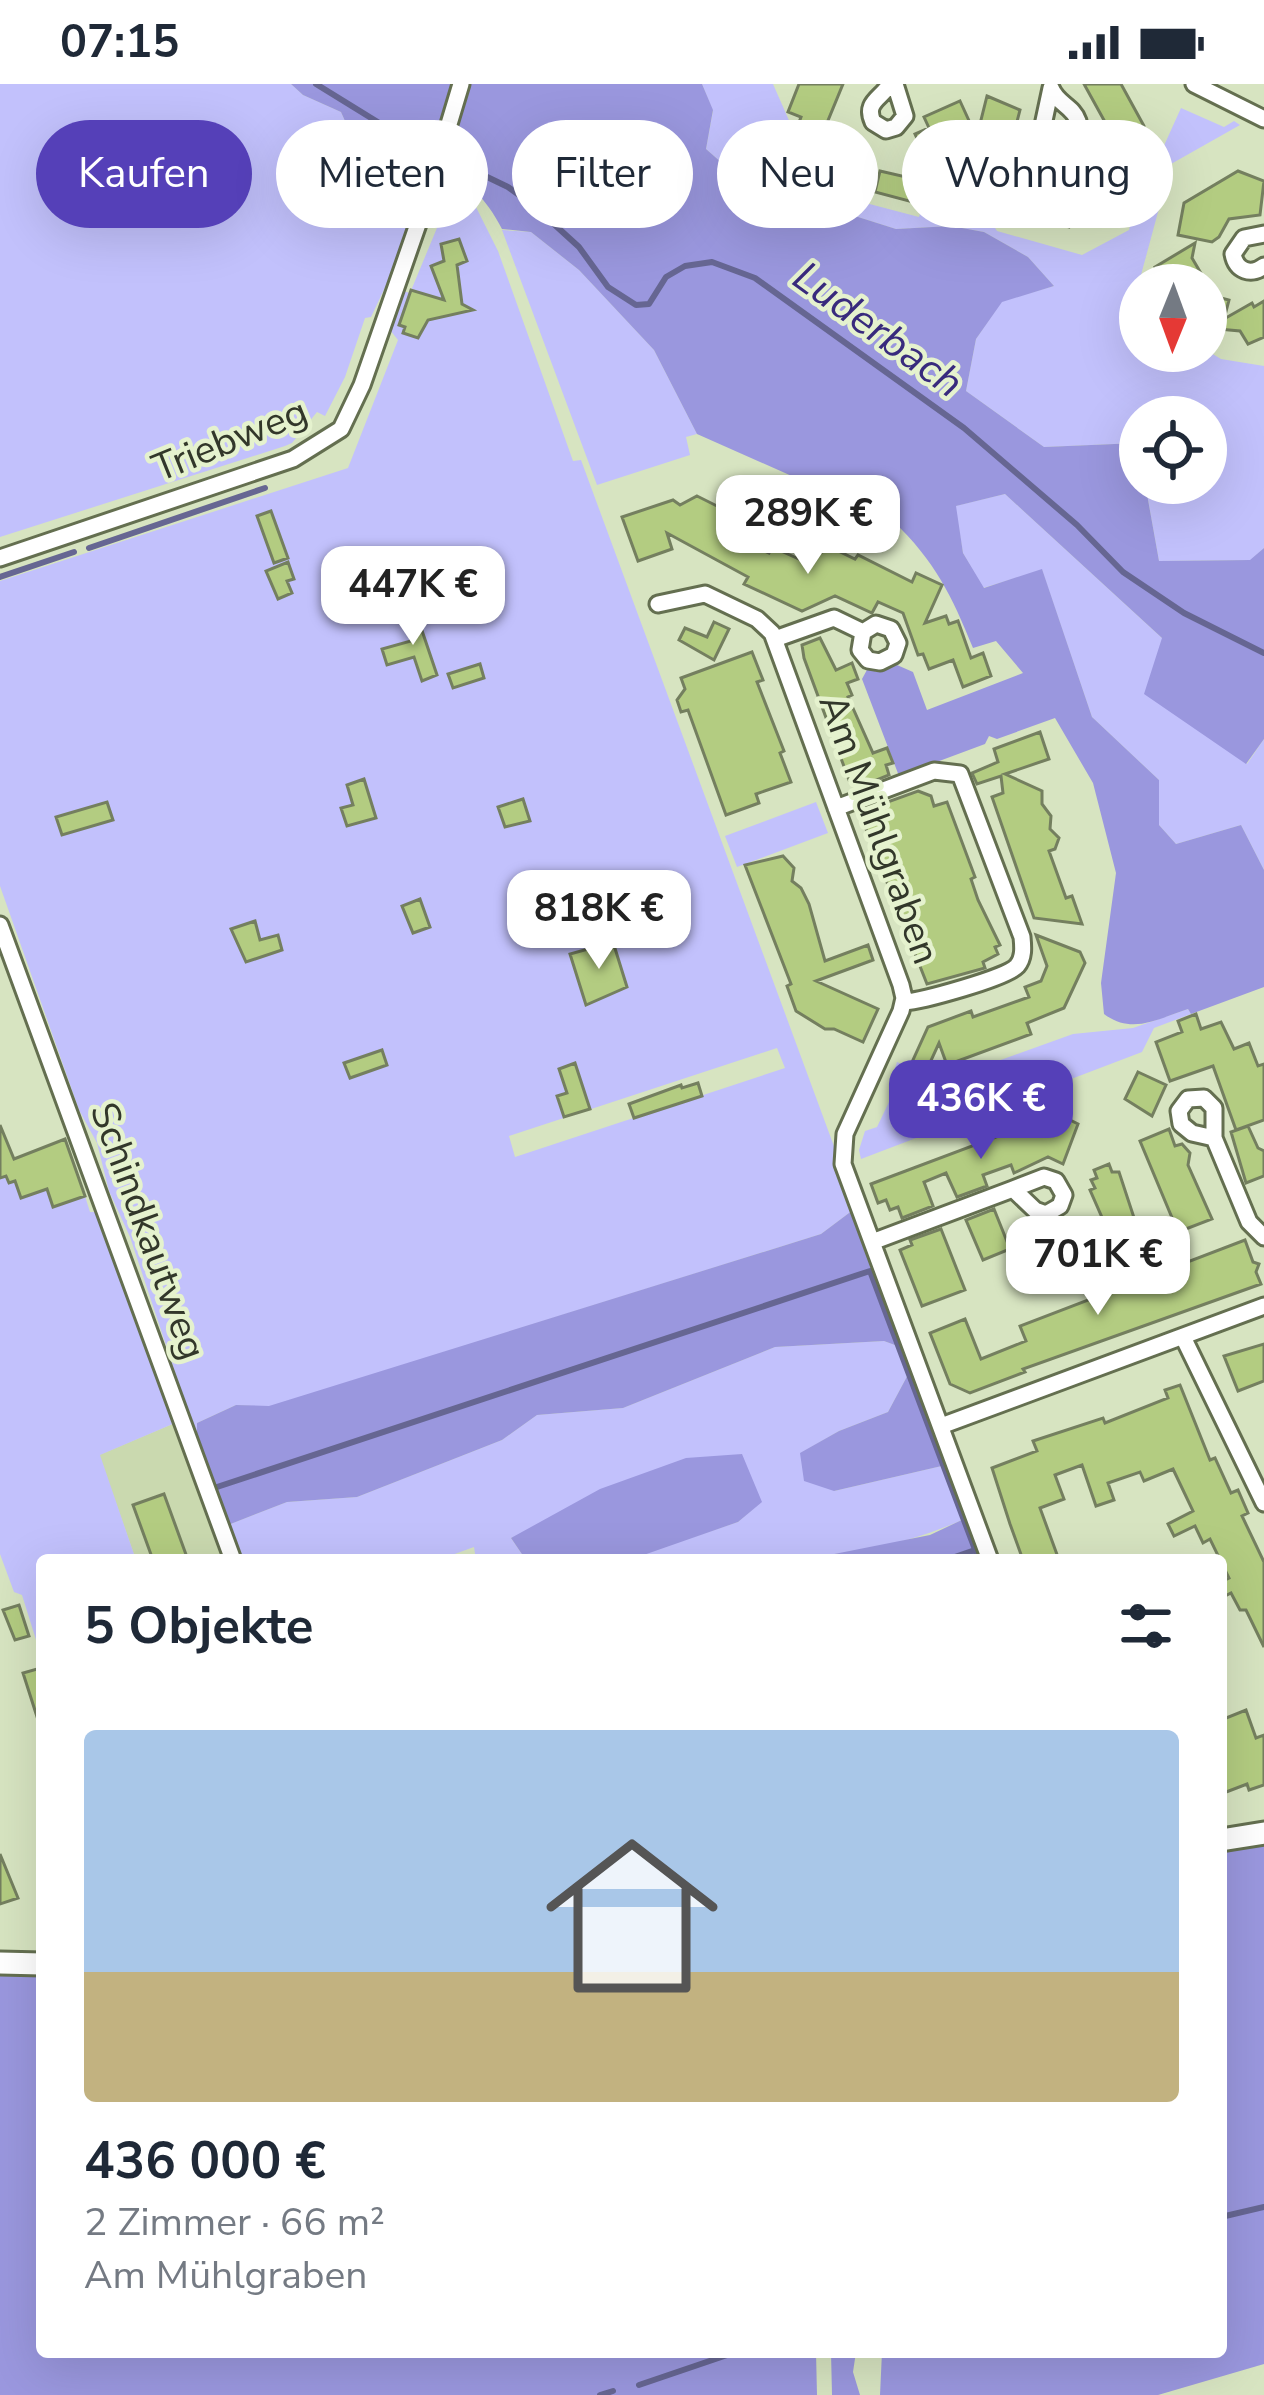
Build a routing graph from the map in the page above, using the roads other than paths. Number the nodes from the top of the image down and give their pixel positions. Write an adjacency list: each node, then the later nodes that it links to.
1 (461, 84): 6 (street, Triebweg)
2 (1194, 84): 3 (street)
3 (1264, 119)
4 (1264, 234): 5 (street)
5 (1264, 266)
6 (0, 558)
7 (658, 604): 9 (street)
8 (863, 632): 9 (street, Am Mühlgraben)
9 (775, 639): 10 (street, Am Mühlgraben)
10 (836, 808): 12 (street, Am Mühlgraben); 12 (street)
11 (0, 925): 21 (street, Schindkautweg)
12 (904, 1002): 16 (street, Am Mühlgraben)
13 (1214, 1138): 15 (street)
14 (1013, 1189): 16 (street)
15 (1264, 1237)
16 (872, 1242): 19 (street, Am Mühlgraben)
17 (1264, 1306): 18 (street)
18 (1183, 1337): 19 (street); 20 (street)
19 (941, 1426): 22 (street, Am Mühlgraben)
20 (1264, 1503)
21 (231, 1554)
22 (988, 1554)
23 (1264, 1833): 24 (street)
24 (1227, 1839)
25 (0, 1963): 26 (street)
26 (36, 1964)

